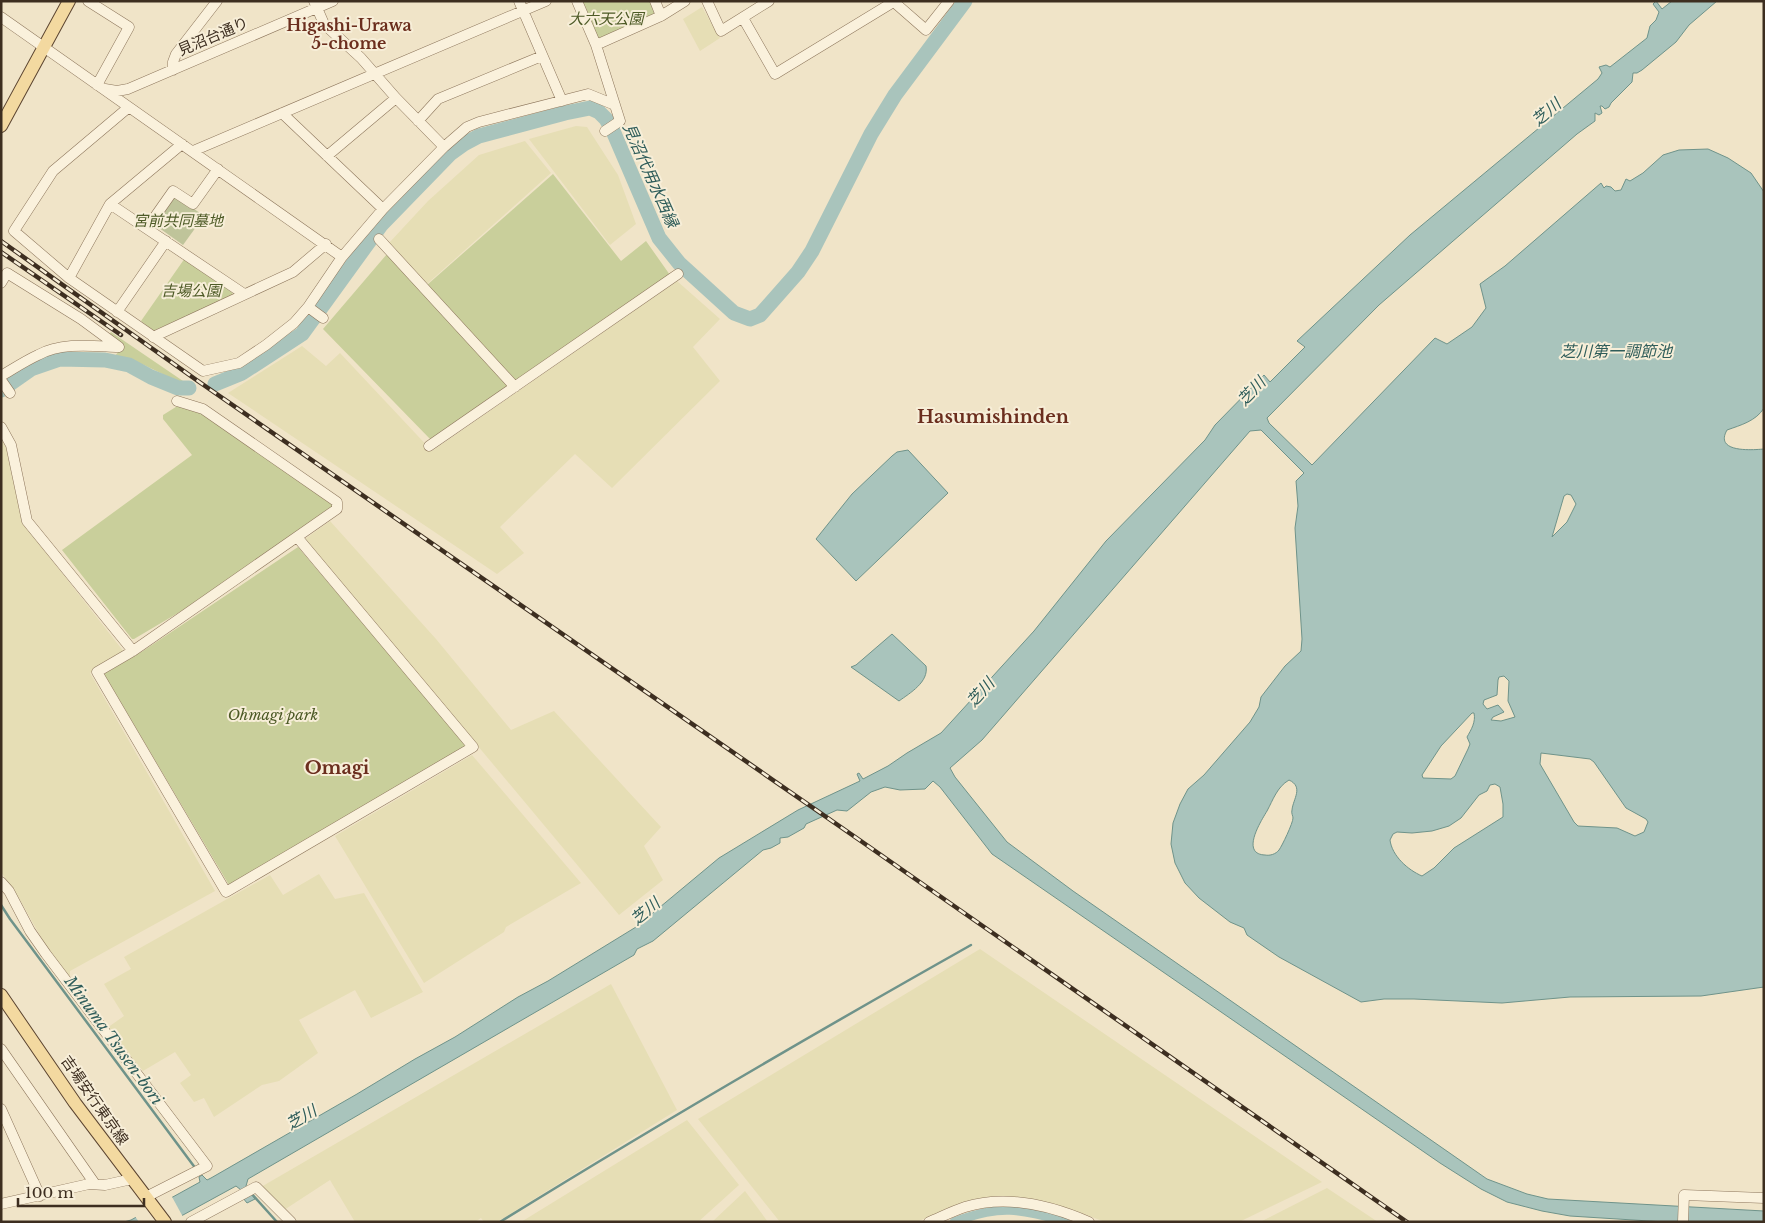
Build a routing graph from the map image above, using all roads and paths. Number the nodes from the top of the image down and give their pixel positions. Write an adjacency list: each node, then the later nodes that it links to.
1 (69, 1): 19 (main road)
2 (88, 1): 23 (street)
3 (217, 1): 21 (street)
4 (333, 1): 13 (street, 見沼台通り)
5 (546, 1): 14 (street)
6 (577, 1): 18 (street)
7 (655, 1): 15 (street)
8 (685, 1): 15 (street)
9 (707, 1): 17 (street)
10 (769, 1): 17 (street)
11 (949, 1): 12 (street)
12 (895, 2): 17 (street)
13 (315, 5): 21 (street, 見沼台通り); 22 (street)
14 (521, 6): 20 (street); 22 (street)
15 (661, 16): 18 (street)
16 (1, 17): 19 (street)
17 (743, 18)
18 (596, 45): 26 (street)
19 (43, 48): 23 (street); 30 (main road)
20 (542, 56): 25 (street); 29 (street)
21 (174, 70): 23 (street, 見沼台通り)
22 (374, 74): 24 (street); 28 (street)
23 (101, 87): 27 (street)
24 (396, 98): 29 (street); 35 (street)
25 (562, 101): 26 (street); 33 (street)
26 (615, 105): 31 (street)
27 (130, 107): 32 (street); 45 (street)
28 (282, 113): 34 (street); 35 (street)
29 (418, 121): 33 (street)
30 (1, 126)
31 (605, 131)
32 (182, 144): 34 (street); 37 (street)
33 (444, 147): 38 (street)
34 (193, 151): 36 (street)
35 (327, 156): 38 (street)
36 (218, 169): 39 (street); 42 (street)
37 (110, 204): 39 (street); 45 (street)
38 (383, 209): 43 (street)
39 (147, 228): 41 (street)
40 (380, 239): 53 (street)
41 (166, 241): 47 (street); 49 (street)
42 (326, 244): 43 (street); 47 (street)
43 (342, 257): 48 (street)
44 (678, 274): 53 (street)
45 (69, 278): 49 (street)
46 (1, 283): 52 (street)
47 (244, 294): 51 (street)
48 (308, 307): 50 (street); 51 (street)
49 (117, 312): 51 (street)
50 (323, 318)
51 (153, 337)
52 (1, 378): 54 (street)
53 (515, 387): 57 (street)
54 (10, 393)
55 (177, 401): 58 (street)
56 (1, 427): 59 (street)
57 (429, 446)
58 (297, 537): 59 (street); 59 (street)
59 (133, 651)
60 (1, 882): 68 (street)
61 (1, 995): 64 (main road, 吉場安行東京線)
62 (1, 1049): 65 (street)
63 (1, 1109): 66 (street)
64 (132, 1179): 65 (street); 68 (main road, 吉場安行東京線)
65 (95, 1184): 66 (street)
66 (40, 1196): 69 (street)
67 (1764, 1198): 76 (street)
68 (148, 1199): 71 (main road, 吉場安行東京線)
69 (1, 1204)
70 (206, 1218): 72 (street); 73 (street)
71 (165, 1222)
72 (191, 1222)
73 (291, 1222)
74 (929, 1222): 75 (street)
75 (1089, 1222)
76 (1683, 1222)

